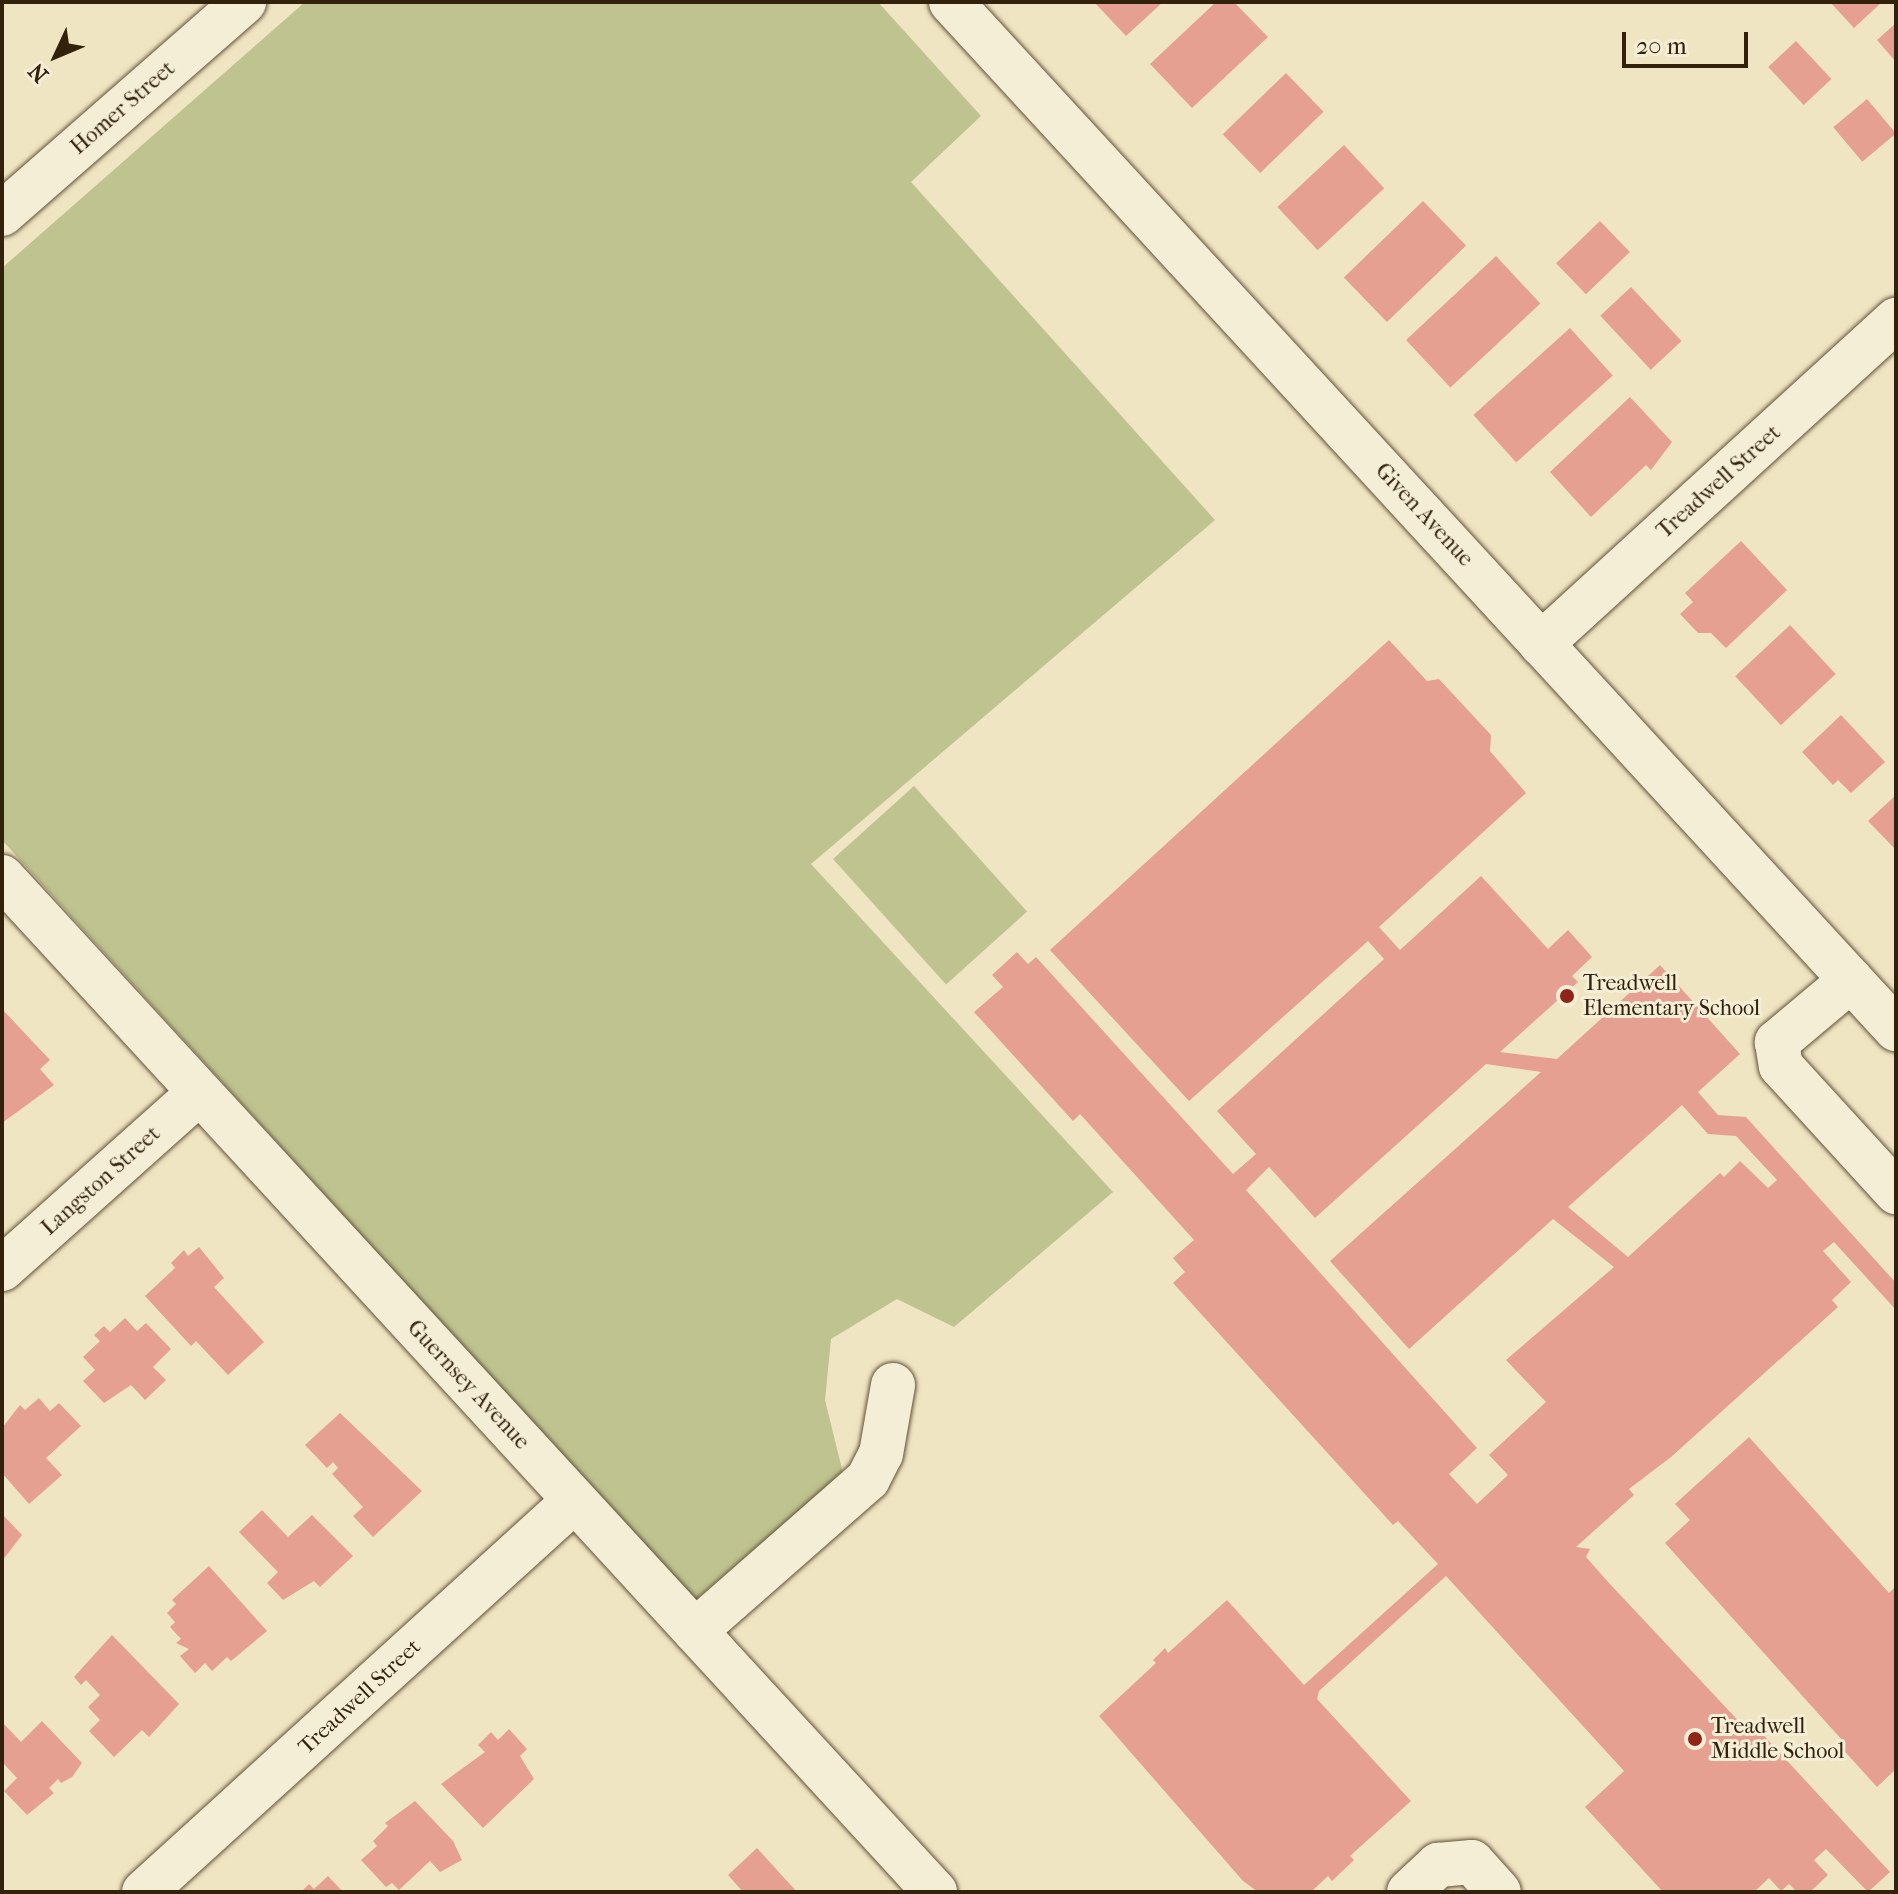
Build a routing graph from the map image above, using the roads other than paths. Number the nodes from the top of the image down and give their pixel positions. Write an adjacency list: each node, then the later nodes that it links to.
1 (244, 2): 3 (street, Homer Street)
2 (951, 2): 5 (street, Given Avenue)
3 (2, 214)
4 (1896, 320): 5 (street, Treadwell Street)
5 (1541, 644): 7 (street, Given Avenue)
6 (2, 877): 9 (street, Guernsey Avenue)
7 (1851, 980): 8 (street, Given Avenue); 10 (street)
8 (1896, 1029)
9 (199, 1093): 11 (street, Langston Street); 13 (street, Guernsey Avenue)
10 (1896, 1192)
11 (2, 1269)
12 (893, 1385): 14 (street)
13 (574, 1501): 14 (street, Guernsey Avenue); 15 (street, Treadwell Street)
14 (695, 1631): 16 (street, Guernsey Avenue)
15 (144, 1892)
16 (935, 1892)
17 (1409, 1892): 18 (street)
18 (1499, 1892)

